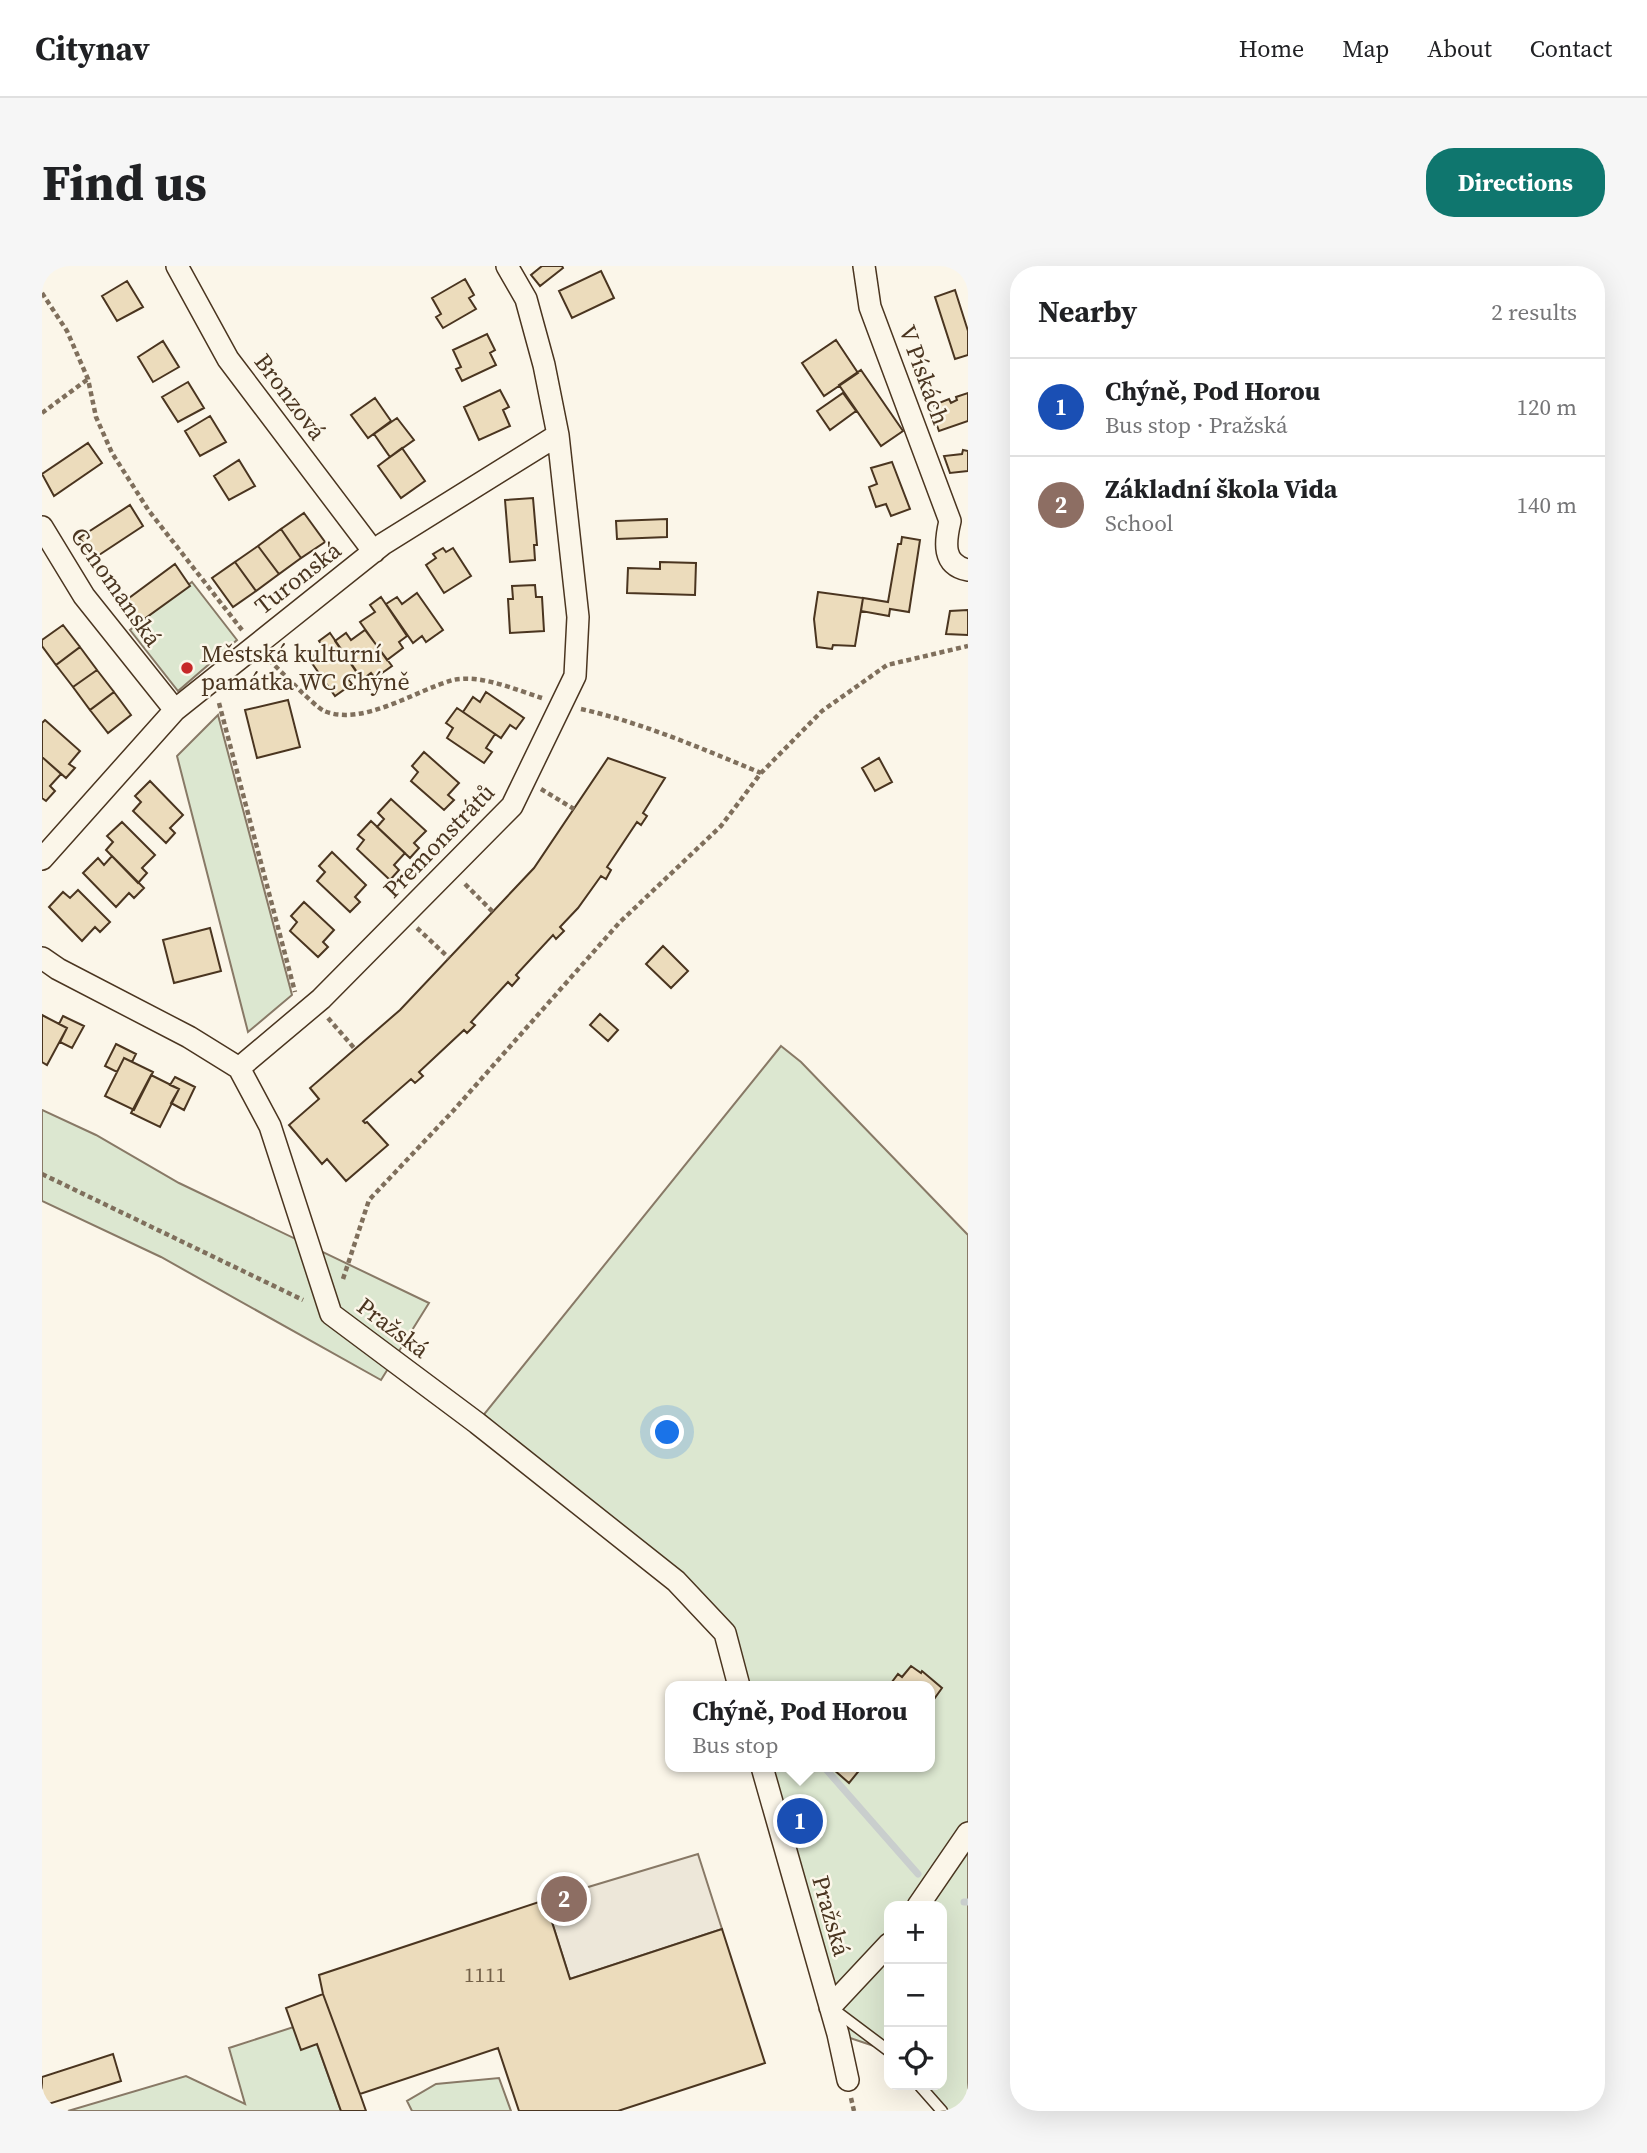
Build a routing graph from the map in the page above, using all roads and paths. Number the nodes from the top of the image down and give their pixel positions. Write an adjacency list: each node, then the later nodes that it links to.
1 (177, 266): 10 (street, Bronzová)
2 (507, 266): 7 (street, Premonstrátů)
3 (864, 266): 8 (street, V Pískách)
4 (42, 293): 5 (path)
5 (88, 379): 6 (path); 12 (path)
6 (42, 412)
7 (558, 435): 10 (street, Turonská); 15 (street, Premonstrátů)
8 (959, 521): 11 (street, V Pískách)
9 (42, 527): 16 (street, Cenomanská)
10 (374, 552): 12 (street, Turonská)
11 (968, 570)
12 (254, 646): 14 (street, Turonská); 15 (path)
13 (968, 646): 17 (path)
14 (213, 680): 16 (street, Turonská); 26 (path)
15 (563, 704): 17 (path); 18 (street, Premonstrátů)
16 (175, 710): 20 (street, Turonská)
17 (761, 773): 30 (path)
18 (526, 779): 19 (path); 21 (street, Premonstrátů)
19 (574, 809)
20 (42, 859)
21 (450, 869): 22 (path); 23 (street, Premonstrátů)
22 (493, 912)
23 (404, 916): 25 (path); 26 (street, Premonstrátů)
24 (42, 958): 28 (street, Pražská)
25 (449, 958)
26 (309, 1010): 27 (path); 28 (street, Premonstrátů)
27 (355, 1049)
28 (239, 1068): 30 (street, Pražská)
29 (42, 1174): 30 (path)
30 (331, 1314): 31 (street, Pražská)
31 (738, 1681)
32 (763, 1772): 36 (street, Pražská)
33 (968, 1833): 34 (street)
34 (921, 1901)
35 (884, 1949): 36 (street)
36 (830, 2007): 37 (lane); 38 (street, Pražská)
37 (884, 2048)
38 (848, 2080)
39 (923, 2090): 40 (lane)
40 (942, 2111)

